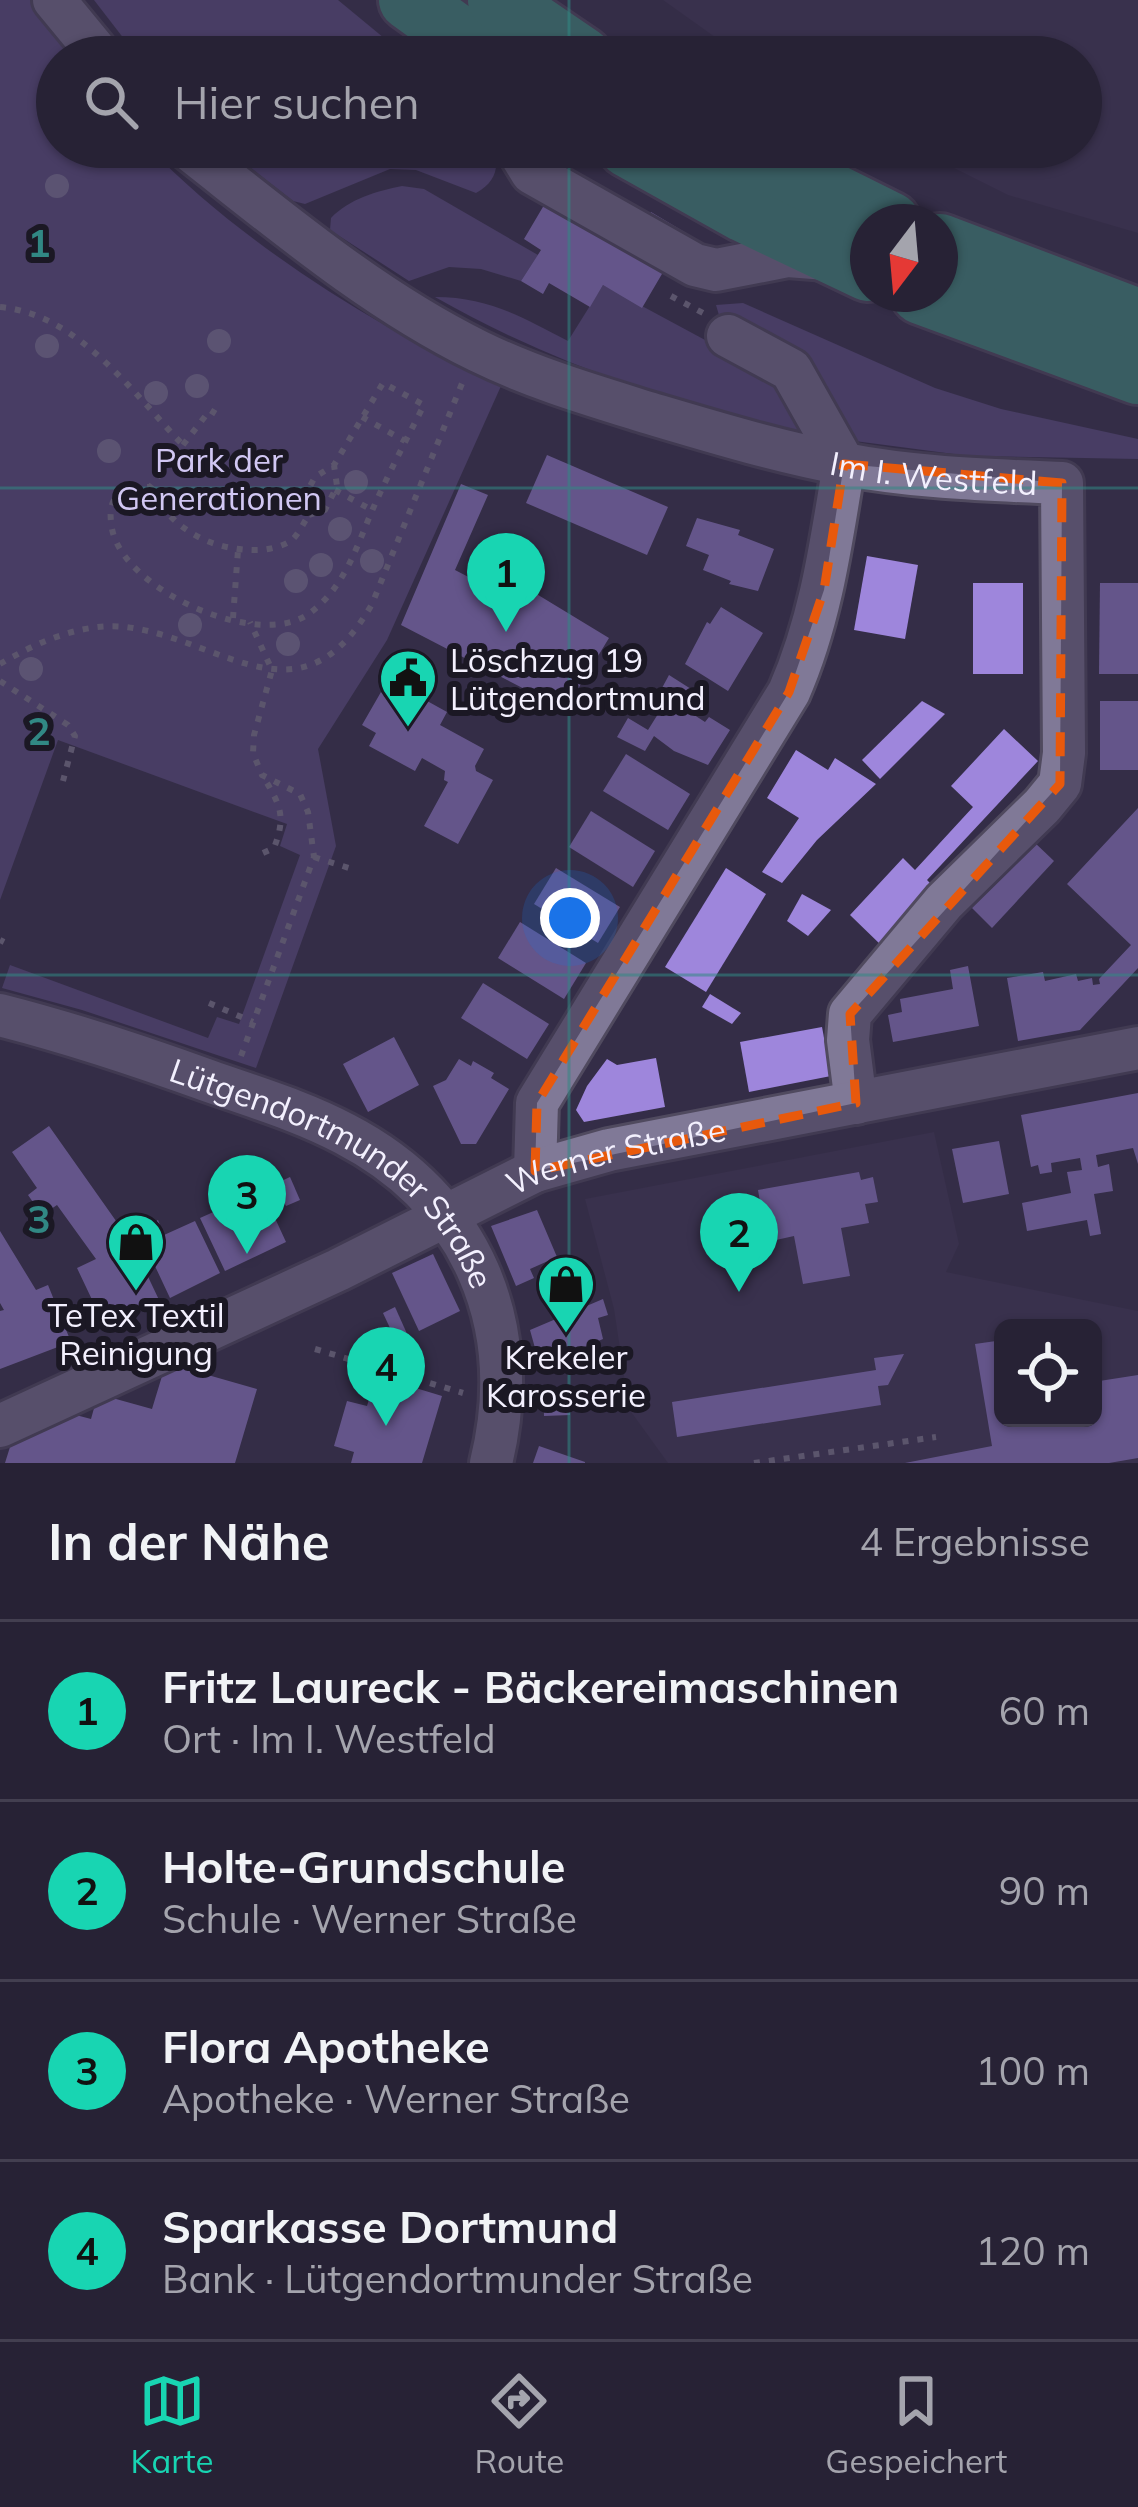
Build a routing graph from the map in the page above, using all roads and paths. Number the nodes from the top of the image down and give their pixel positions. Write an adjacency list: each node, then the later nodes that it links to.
1 (54, 0): 4 (street)
2 (498, 0): 7 (highway)
3 (416, 5): 5 (street); 6 (highway)
4 (83, 36)
5 (449, 36)
6 (459, 36)
7 (551, 36)
8 (213, 168): 20 (street, Im I. Westfeld)
9 (529, 168): 15 (street)
10 (665, 168): 14 (highway)
11 (781, 168): 12 (highway)
12 (854, 204)
13 (958, 251): 18 (highway)
14 (850, 262)
15 (850, 267)
16 (0, 308): 25 (path)
17 (958, 308): 21 (highway)
18 (1138, 319)
19 (728, 336): 26 (street)
20 (476, 350): 26 (street, Im I. Westfeld); 36 (path)
21 (1138, 374)
22 (218, 416): 25 (path)
23 (362, 417): 24 (path); 24 (path); 27 (path)
24 (405, 441): 30 (path)
25 (183, 445): 28 (path)
26 (844, 464): 48 (street, Im I. Westfeld); 49 (street)
27 (334, 465): 29 (path); 31 (path)
28 (150, 487): 32 (path); 33 (path)
29 (335, 490): 30 (path); 31 (path)
30 (372, 510): 34 (path)
31 (309, 515): 32 (path)
32 (238, 550): 33 (path)
33 (232, 618): 34 (path)
34 (250, 622): 36 (path)
35 (0, 664): 36 (path)
36 (272, 670): 38 (path)
37 (0, 681): 39 (path)
38 (262, 775): 40 (path); 41 (path)
39 (63, 781)
40 (263, 853)
41 (314, 856): 42 (path); 45 (path)
42 (349, 868)
43 (209, 1003): 45 (path)
44 (0, 1015): 50 (street, Lütgendortmunder Straße)
45 (253, 1022): 47 (path)
46 (1138, 1048): 48 (street, Werner Straße)
47 (239, 1060)
48 (856, 1103): 49 (street, Werner Straße)
49 (535, 1171): 50 (street, Werner Straße)
50 (445, 1215): 53 (street, Werner Straße); 55 (street, Lütgendortmunder Straße)
51 (315, 1349): 52 (path)
52 (459, 1391)
53 (0, 1426)
54 (936, 1437): 56 (path)
55 (491, 1463)
56 (754, 1463)

